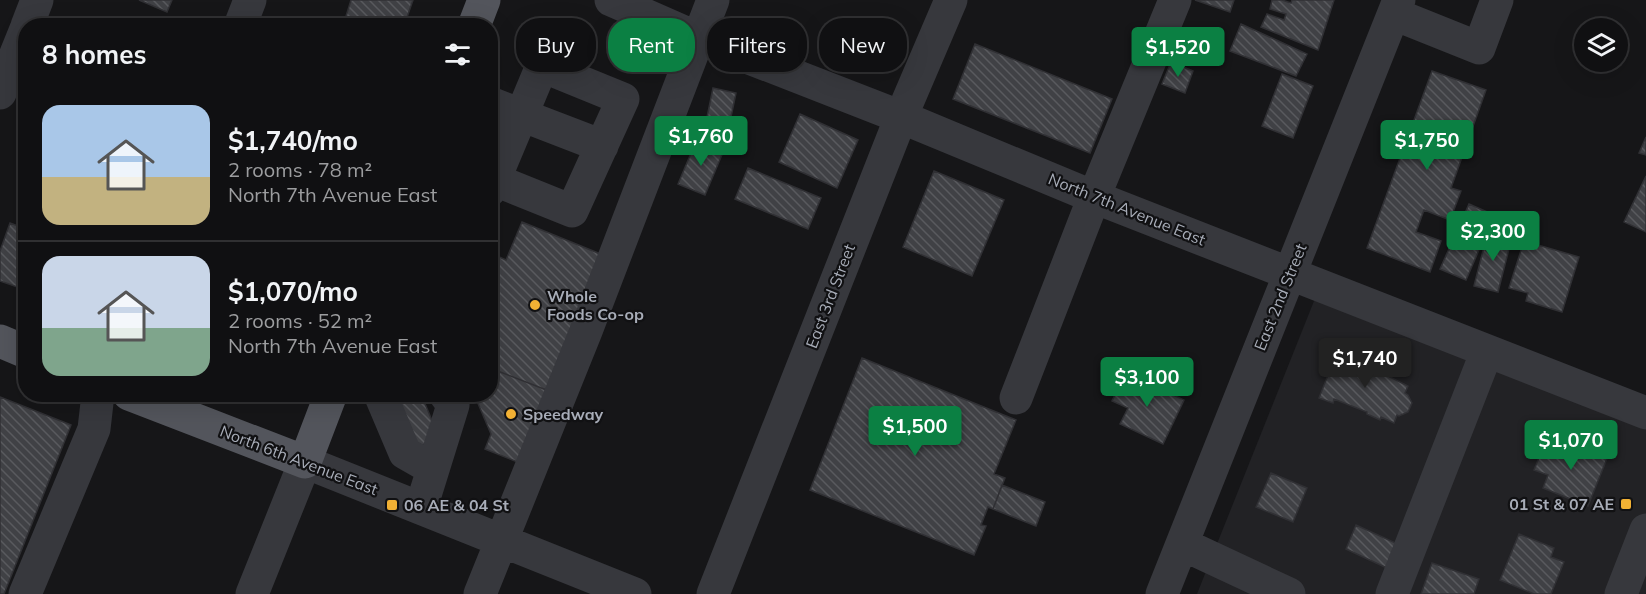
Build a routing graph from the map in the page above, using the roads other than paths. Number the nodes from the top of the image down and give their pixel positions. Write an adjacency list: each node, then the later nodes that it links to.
1 (37, 0): 10 (street)
2 (250, 0): 11 (street)
3 (484, 0): 12 (main road)
4 (611, 0): 13 (street, North 7th Avenue East)
5 (713, 0): 13 (street)
6 (951, 0): 18 (street, East 3rd Street)
7 (1175, 0): 22 (street)
8 (1497, 0): 9 (street)
9 (1396, 7): 23 (street, East 2nd Street)
10 (30, 18)
11 (243, 18)
12 (477, 18)
13 (698, 38): 18 (street, North 7th Avenue East); 38 (street)
14 (18, 47): 15 (street)
15 (0, 93)
16 (498, 106): 17 (street)
17 (521, 114): 19 (street); 19 (street); 20 (street)
18 (901, 117): 22 (street, North 7th Avenue East); 44 (street, East 3rd Street)
19 (602, 146): 21 (street)
20 (498, 172)
21 (498, 187)
22 (1094, 197): 23 (street, North 7th Avenue East); 27 (street)
23 (1289, 274): 26 (street, North 7th Avenue East); 39 (street, East 2nd Street)
24 (0, 341): 25 (main road)
25 (18, 349)
26 (1487, 351): 33 (street, North 7th Avenue East); 47 (street)
27 (1016, 398)
28 (97, 402): 40 (street)
29 (150, 402): 34 (main road, North 6th Avenue East)
30 (328, 402): 34 (main road)
31 (383, 402): 35 (street)
32 (451, 402): 35 (street)
33 (1646, 413)
34 (305, 462): 36 (street, North 6th Avenue East); 41 (street)
35 (434, 469): 36 (street)
36 (421, 508): 38 (street, North 6th Avenue East)
37 (1646, 530): 48 (street)
38 (502, 541): 42 (street); 43 (street, North 6th Avenue East)
39 (1182, 544): 45 (street, East 2nd Street); 46 (street)
40 (25, 594)
41 (252, 594)
42 (480, 594)
43 (635, 594)
44 (713, 594)
45 (1162, 594)
46 (1289, 594)
47 (1392, 594)
48 (1621, 594)

